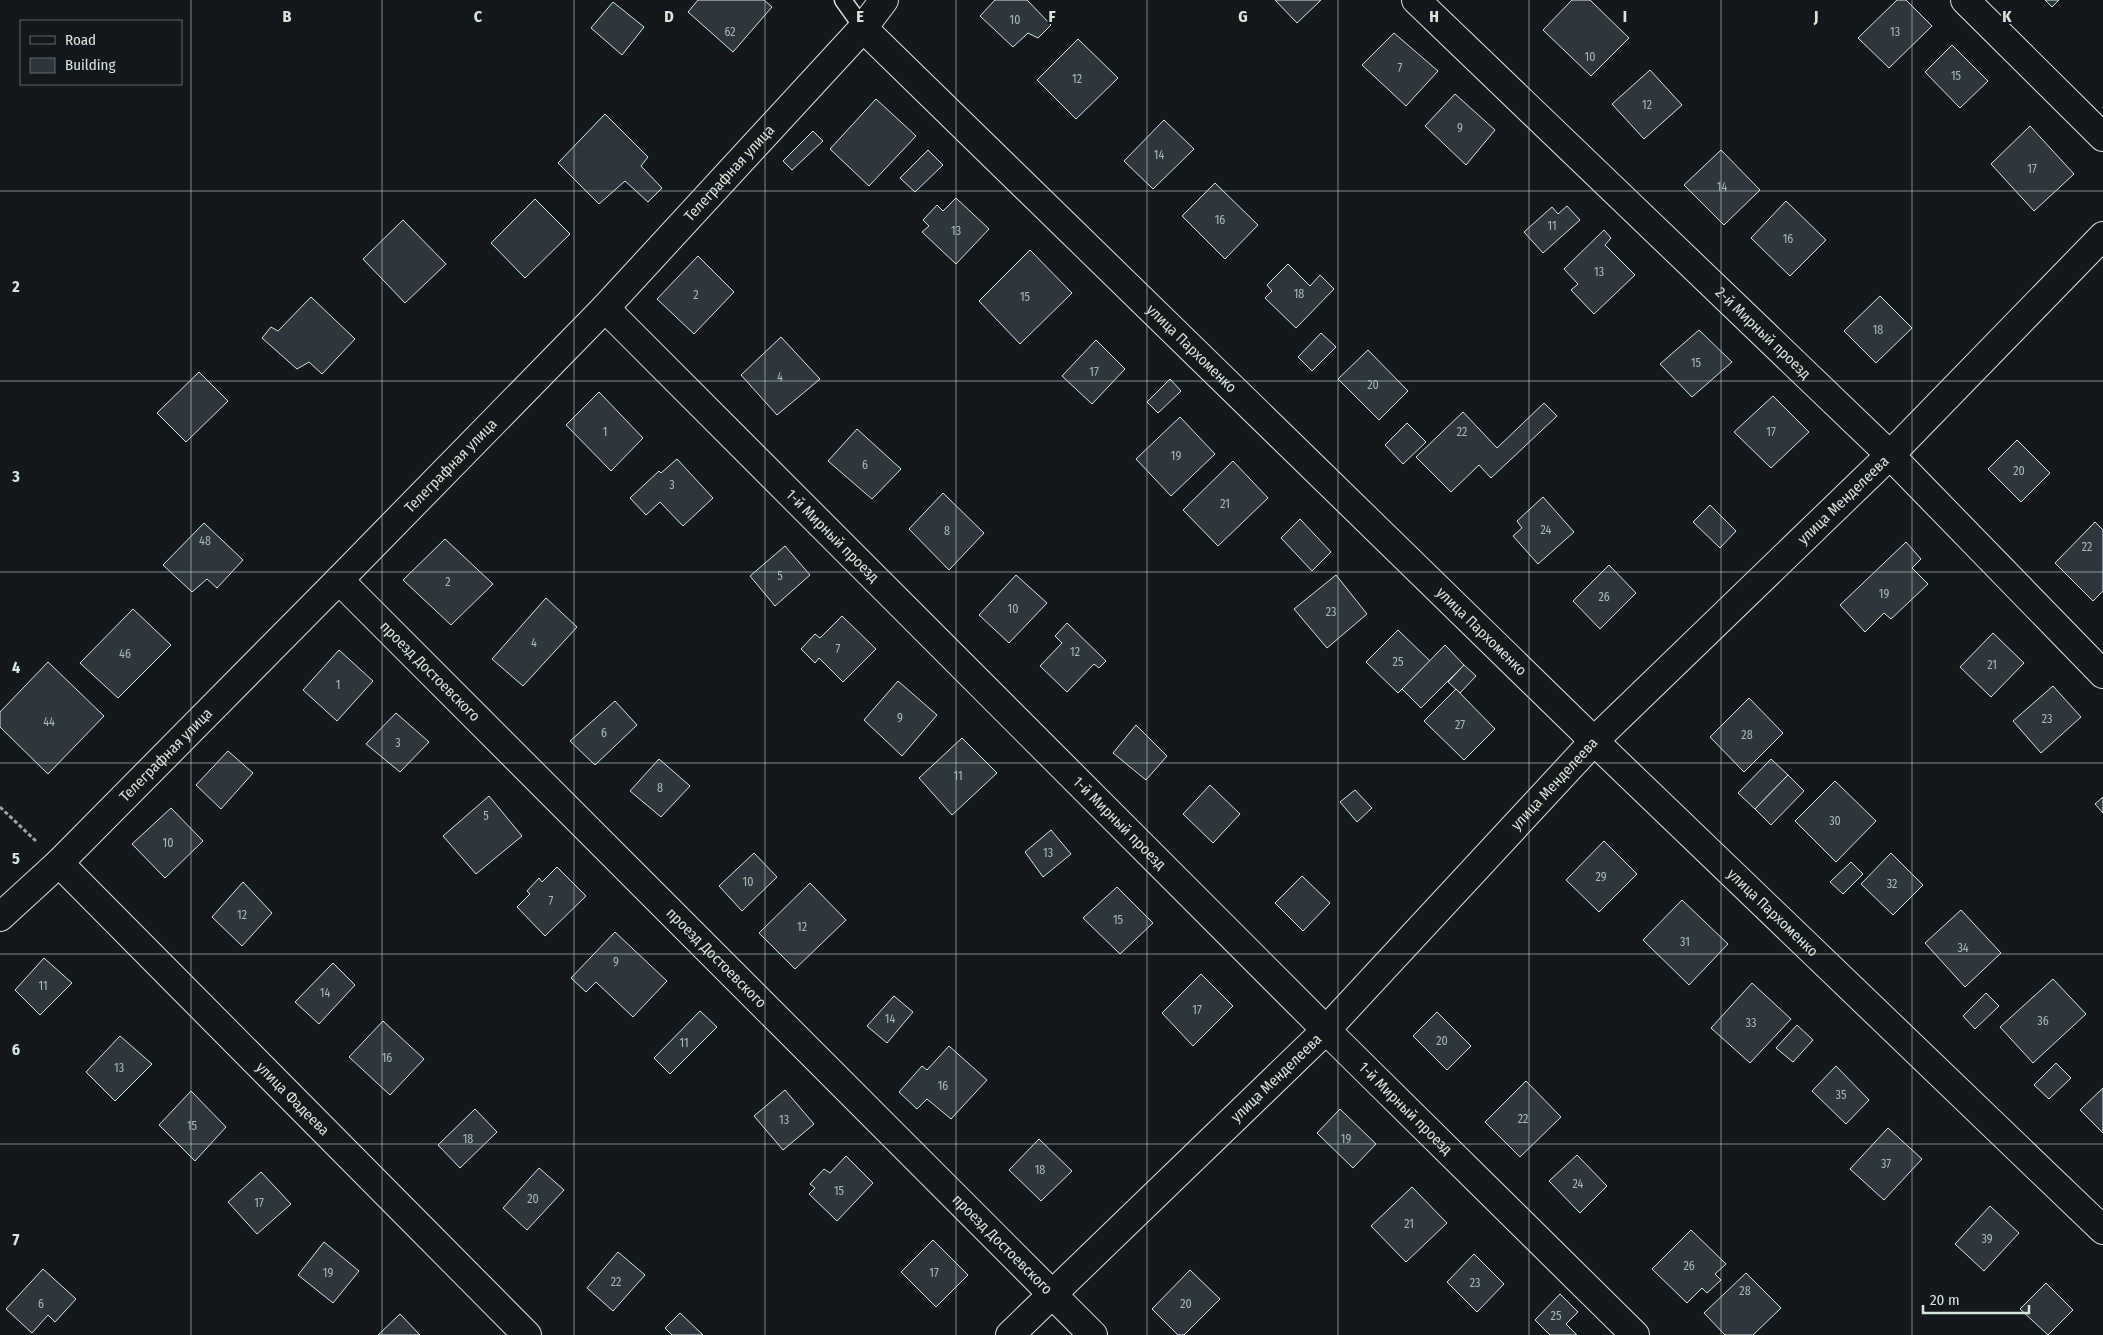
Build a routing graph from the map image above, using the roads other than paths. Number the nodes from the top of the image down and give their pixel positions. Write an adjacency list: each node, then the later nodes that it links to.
1 (843, 0): 5 (lane)
2 (884, 0): 5 (street, Телеграфная улица)
3 (1416, 0): 9 (street, 2-й Мирный проезд)
4 (1965, 0): 6 (street)
5 (863, 28): 8 (street, Телеграфная улица); 12 (street, улица Пархоменко)
6 (2103, 137)
7 (2103, 236): 9 (street, улица Менделеева)
8 (605, 308): 10 (street, Телеграфная улица); 15 (street, 1-й Мирный проезд)
9 (1890, 455): 11 (street, 2-й Мирный проезд); 12 (street, улица Менделеева)
10 (339, 580): 13 (street, Телеграфная улица); 17 (street, проезд Достоевского)
11 (2103, 674)
12 (1594, 740): 15 (street, улица Менделеева); 16 (street, улица Пархоменко)
13 (59, 863): 14 (street, Телеграфная улица); 18 (street, улица Фадеева)
14 (0, 917)
15 (1326, 1030): 17 (street, улица Менделеева); 21 (street, 1-й Мирный проезд)
16 (2103, 1230)
17 (1051, 1294): 19 (street, улица Менделеева); 20 (street, проезд Достоевского)
18 (527, 1335)
19 (1010, 1335)
20 (1093, 1335)
21 (1635, 1335)

